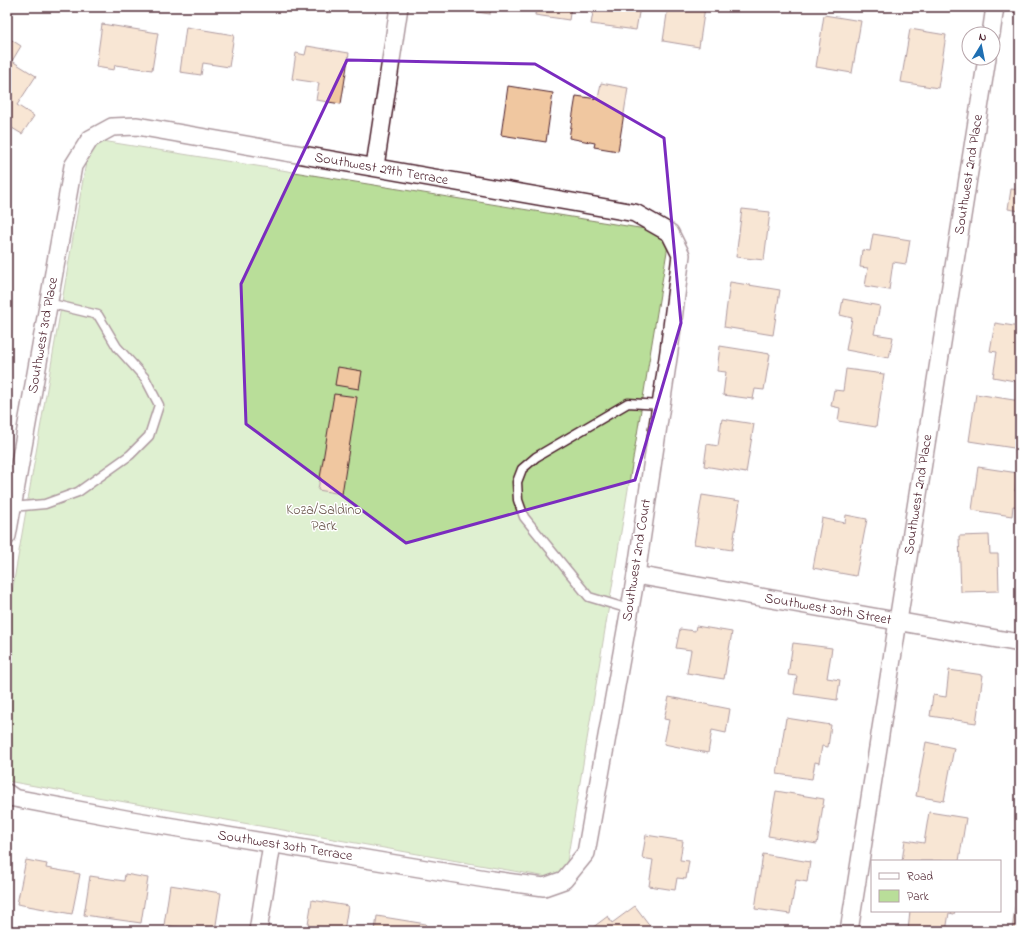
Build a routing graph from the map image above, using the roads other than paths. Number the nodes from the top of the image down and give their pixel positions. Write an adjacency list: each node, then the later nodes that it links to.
1 (399, 7): 6 (street)
2 (995, 7): 3 (street)
3 (991, 26)
4 (986, 66): 14 (street, Southwest 2nd Place)
5 (90, 139): 6 (street, Southwest 29th Terrace); 8 (street, Southwest 3rd Place)
6 (375, 166): 7 (street, Southwest 29th Terrace)
7 (670, 233): 9 (street, Southwest 2nd Court)
8 (48, 303): 10 (street, Southwest 3rd Place); 10 (lane)
9 (660, 406): 12 (street, Southwest 2nd Court); 13 (lane)
10 (12, 507): 11 (street, Southwest 3rd Place)
11 (7, 536)
12 (636, 575): 13 (street, Southwest 2nd Court); 14 (street, Southwest 30th Street)
13 (629, 609): 18 (street, Southwest 2nd Court)
14 (898, 622): 15 (street, Southwest 30th Street); 20 (street, Southwest 2nd Place)
15 (1020, 643)
16 (7, 794): 17 (street, Southwest 30th Terrace)
17 (272, 844): 18 (street, Southwest 30th Terrace); 19 (street)
18 (564, 880)
19 (258, 931)
20 (849, 931)

